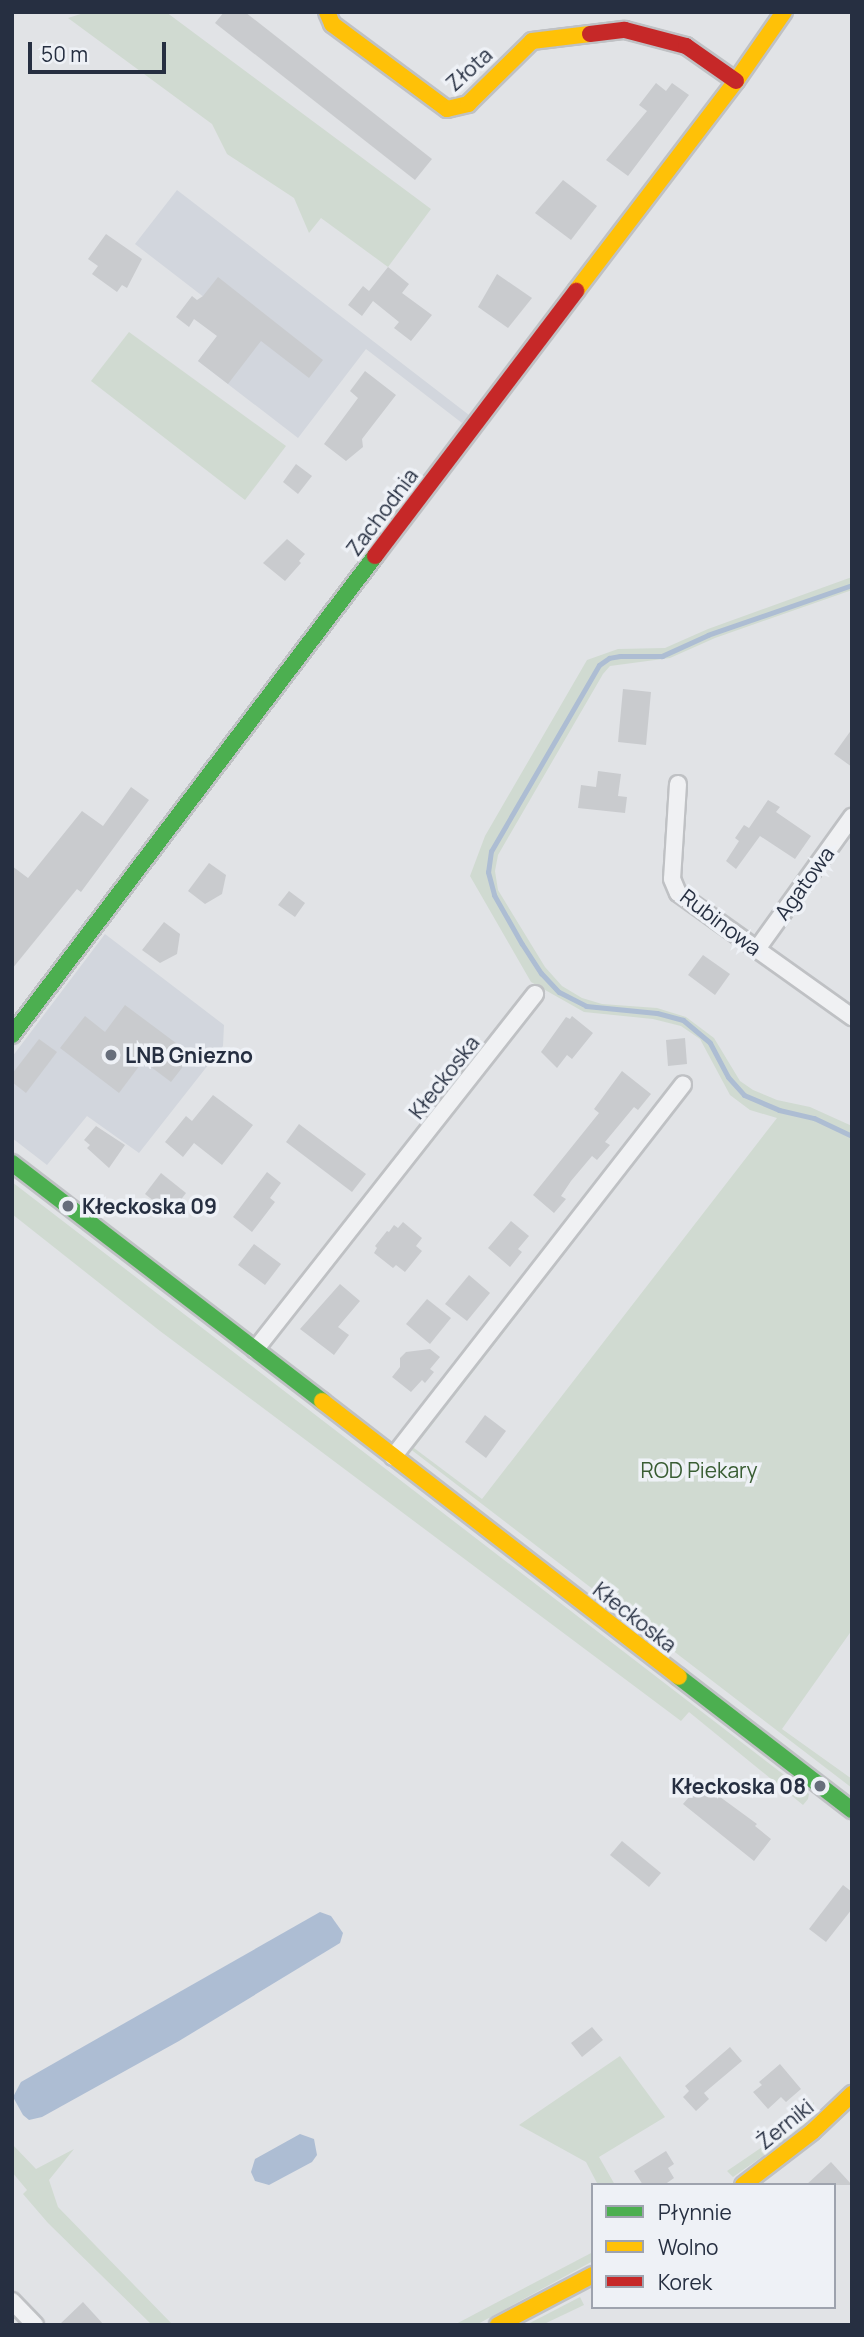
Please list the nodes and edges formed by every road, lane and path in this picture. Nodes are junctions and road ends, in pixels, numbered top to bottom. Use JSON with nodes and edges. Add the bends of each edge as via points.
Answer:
{"nodes":[{"id":1,"x":327,"y":12,"type":"edge"},
{"id":2,"x":624,"y":12,"type":"edge"},
{"id":3,"x":784,"y":12,"type":"edge"},
{"id":4,"x":625,"y":30,"type":"junction"},
{"id":5,"x":736,"y":82,"type":"junction"},
{"id":6,"x":678,"y":783,"type":"dead end"},
{"id":7,"x":852,"y":817,"type":"edge"},
{"id":8,"x":757,"y":950,"type":"junction"},
{"id":9,"x":536,"y":994,"type":"dead end"},
{"id":10,"x":852,"y":1017,"type":"edge"},
{"id":11,"x":12,"y":1035,"type":"edge"},
{"id":12,"x":683,"y":1084,"type":"dead end"},
{"id":13,"x":12,"y":1163,"type":"edge"},
{"id":14,"x":254,"y":1350,"type":"junction"},
{"id":15,"x":393,"y":1457,"type":"junction"},
{"id":16,"x":852,"y":1810,"type":"edge"},
{"id":17,"x":852,"y":2094,"type":"edge"},
{"id":18,"x":746,"y":2183,"type":"edge"},
{"id":19,"x":591,"y":2276,"type":"edge"},
{"id":20,"x":12,"y":2301,"type":"edge"},
{"id":21,"x":35,"y":2325,"type":"edge"},
{"id":22,"x":498,"y":2325,"type":"edge"}],
"edges":[{"from":1,"to":4,"type":"street","name":"Złota","via":[[332,24],[447,109],[468,104],[532,41]]},
{"from":2,"to":4,"type":"street"},
{"from":3,"to":5,"type":"street","name":"Zachodnia"},
{"from":4,"to":5,"type":"street","name":"Złota","via":[[686,46]]},
{"from":5,"to":11,"type":"street","name":"Zachodnia"},
{"from":6,"to":8,"type":"street","name":"Rubinowa","via":[[672,879],[678,893]]},
{"from":7,"to":8,"type":"street","name":"Agatowa"},
{"from":8,"to":10,"type":"street","name":"Rubinowa"},
{"from":9,"to":14,"type":"street","name":"Kłeckoska"},
{"from":12,"to":15,"type":"street"},
{"from":13,"to":14,"type":"street","name":"Kłeckoska"},
{"from":14,"to":15,"type":"street","name":"Kłeckoska"},
{"from":15,"to":16,"type":"street","name":"Kłeckoska"},
{"from":17,"to":18,"type":"street","name":"Żerniki"},
{"from":19,"to":22,"type":"street"},
{"from":20,"to":21,"type":"street"}]}
